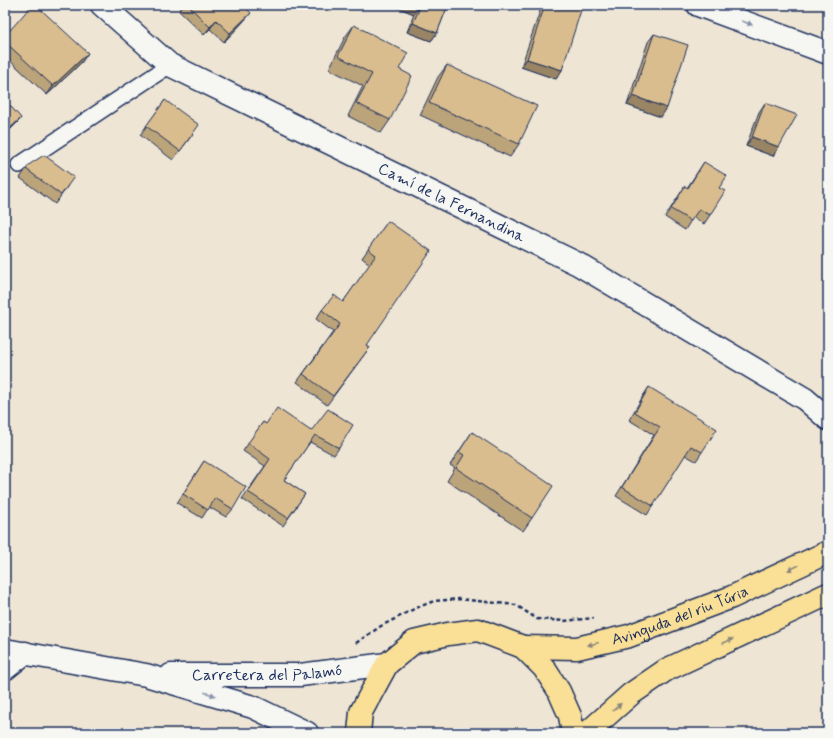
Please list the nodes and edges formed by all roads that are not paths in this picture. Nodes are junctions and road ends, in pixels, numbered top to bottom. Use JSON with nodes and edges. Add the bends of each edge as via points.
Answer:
{"nodes":[{"id":1,"x":102,"y":5,"type":"edge"},
{"id":2,"x":698,"y":5,"type":"edge"},
{"id":3,"x":828,"y":53,"type":"edge"},
{"id":4,"x":170,"y":65,"type":"junction"},
{"id":5,"x":19,"y":165,"type":"dead end"},
{"id":6,"x":805,"y":399,"type":"junction"},
{"id":7,"x":828,"y":419,"type":"edge"},
{"id":8,"x":828,"y":433,"type":"edge"},
{"id":9,"x":828,"y":552,"type":"edge"},
{"id":10,"x":828,"y":594,"type":"edge"},
{"id":11,"x":523,"y":647,"type":"junction"},
{"id":12,"x":15,"y":652,"type":"edge"},
{"id":13,"x":387,"y":664,"type":"junction"},
{"id":14,"x":5,"y":669,"type":"edge"},
{"id":15,"x":146,"y":675,"type":"junction"},
{"id":16,"x":307,"y":733,"type":"edge"},
{"id":17,"x":359,"y":733,"type":"edge"},
{"id":18,"x":573,"y":733,"type":"edge"},
{"id":19,"x":587,"y":733,"type":"edge"}],
"edges":[{"from":1,"to":4,"type":"street","name":"Camí de la Fernandina"},
{"from":2,"to":3,"type":"street","one_way":true},
{"from":4,"to":5,"type":"lane"},
{"from":4,"to":6,"type":"street","name":"Camí de la Fernandina","via":[[578,264]]},
{"from":6,"to":7,"type":"street"},
{"from":6,"to":8,"type":"street"},
{"from":9,"to":11,"type":"main road","name":"Avinguda del riu Túria","one_way":true,"via":[[732,597],[629,636],[577,648]]},
{"from":19,"to":10,"type":"main road","one_way":true,"via":[[631,694],[666,670]]},
{"from":11,"to":13,"type":"main road","via":[[478,630],[414,642]]},
{"from":11,"to":18,"type":"main road","via":[[544,668],[559,691],[570,716]]},
{"from":12,"to":14,"type":"street"},
{"from":12,"to":15,"type":"street","name":"Carretera del Palamó"},
{"from":13,"to":15,"type":"street","name":"Carretera del Palamó","via":[[300,675]]},
{"from":13,"to":17,"type":"main road","via":[[361,712]]},
{"from":15,"to":16,"type":"street","name":"Carretera del Palamó","one_way":true,"via":[[253,707]]}]}
